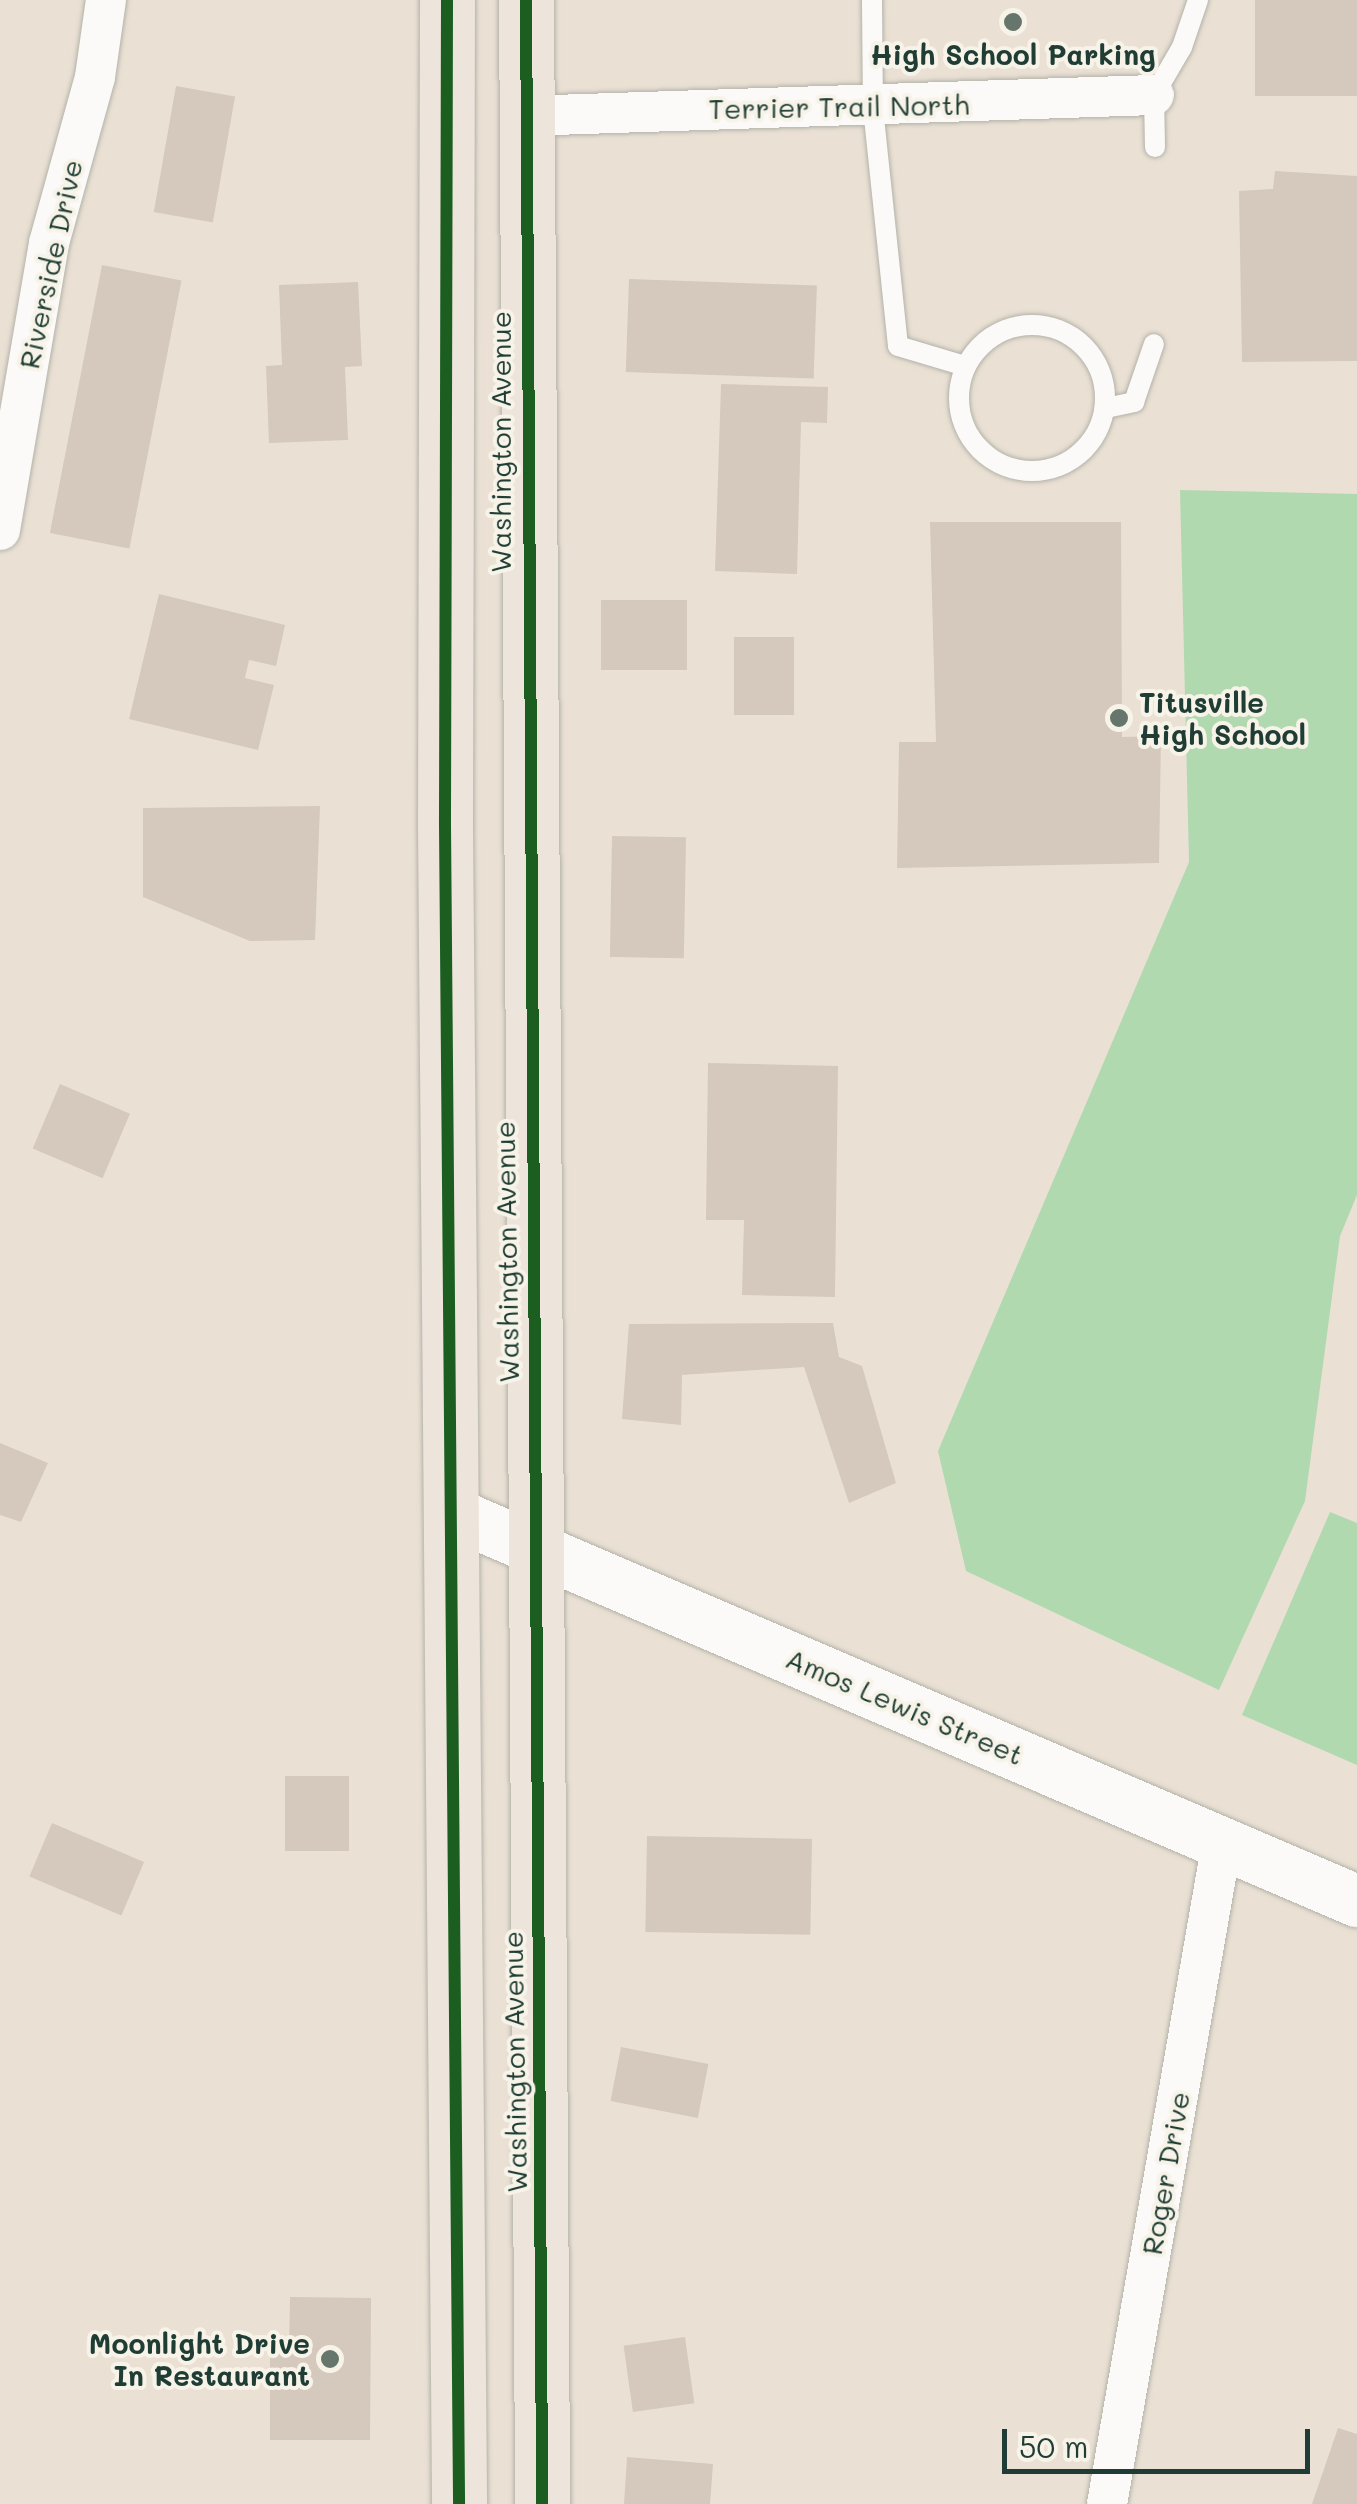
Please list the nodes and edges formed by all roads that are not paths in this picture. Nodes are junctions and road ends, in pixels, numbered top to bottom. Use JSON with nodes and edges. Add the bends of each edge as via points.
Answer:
{"nodes":[{"id":1,"x":106,"y":0,"type":"edge"},
{"id":2,"x":447,"y":0,"type":"edge"},
{"id":3,"x":469,"y":0,"type":"edge"},
{"id":4,"x":526,"y":0,"type":"edge"},
{"id":5,"x":872,"y":0,"type":"edge"},
{"id":6,"x":1198,"y":0,"type":"edge"},
{"id":7,"x":1154,"y":95,"type":"junction"},
{"id":8,"x":872,"y":108,"type":"junction"},
{"id":9,"x":524,"y":116,"type":"junction"},
{"id":10,"x":1155,"y":147,"type":"dead end"},
{"id":11,"x":1154,"y":344,"type":"dead end"},
{"id":12,"x":965,"y":366,"type":"junction"},
{"id":13,"x":1106,"y":408,"type":"junction"},
{"id":14,"x":0,"y":530,"type":"edge"},
{"id":15,"x":527,"y":821,"type":"junction"},
{"id":16,"x":445,"y":826,"type":"junction"},
{"id":17,"x":452,"y":1513,"type":"junction"},
{"id":18,"x":534,"y":1545,"type":"junction"},
{"id":19,"x":1222,"y":1842,"type":"junction"},
{"id":20,"x":1357,"y":1900,"type":"edge"},
{"id":21,"x":456,"y":2212,"type":"junction"},
{"id":22,"x":540,"y":2213,"type":"junction"},
{"id":23,"x":458,"y":2504,"type":"edge"},
{"id":24,"x":542,"y":2504,"type":"edge"},
{"id":25,"x":1107,"y":2504,"type":"edge"}],
"edges":[{"from":1,"to":14,"type":"street","name":"Riverside Drive","via":[[95,77],[49,243]]},
{"from":2,"to":16,"type":"main road","name":"Washington Avenue"},
{"from":3,"to":9,"type":"main road","via":[[491,63]]},
{"from":4,"to":9,"type":"main road","name":"Washington Avenue"},
{"from":5,"to":8,"type":"lane"},
{"from":6,"to":7,"type":"lane","via":[[1182,47]]},
{"from":7,"to":8,"type":"street","name":"Terrier Trail North"},
{"from":7,"to":10,"type":"lane"},
{"from":8,"to":9,"type":"street","name":"Terrier Trail North"},
{"from":8,"to":12,"type":"lane","via":[[898,346]]},
{"from":9,"to":15,"type":"main road","name":"Washington Avenue"},
{"from":11,"to":13,"type":"lane","via":[[1134,402]]},
{"from":12,"to":13,"type":"lane","via":[[1002,330],[1036,324],[1066,333],[1092,355],[1104,380]]},
{"from":12,"to":13,"type":"lane","via":[[958,394],[962,424],[995,463],[1023,472],[1070,463],[1088,448]]},
{"from":15,"to":16,"type":"main road"},
{"from":15,"to":18,"type":"main road","name":"Washington Avenue"},
{"from":16,"to":17,"type":"main road","name":"Washington Avenue"},
{"from":17,"to":18,"type":"street","name":"Amos Lewis Street"},
{"from":17,"to":21,"type":"main road","name":"Washington Avenue"},
{"from":18,"to":19,"type":"street","name":"Amos Lewis Street"},
{"from":18,"to":22,"type":"main road","name":"Washington Avenue"},
{"from":19,"to":20,"type":"street","name":"Amos Lewis Street"},
{"from":19,"to":25,"type":"street","name":"Roger Drive"},
{"from":21,"to":22,"type":"main road"},
{"from":21,"to":23,"type":"main road","name":"Washington Avenue"},
{"from":22,"to":24,"type":"main road","name":"Washington Avenue"}]}
